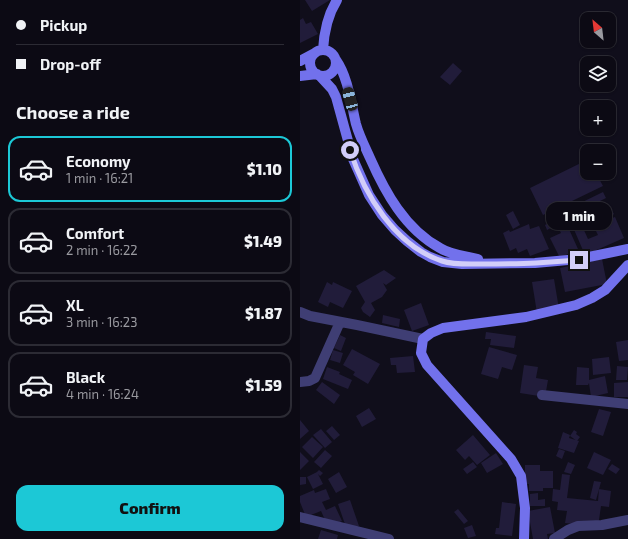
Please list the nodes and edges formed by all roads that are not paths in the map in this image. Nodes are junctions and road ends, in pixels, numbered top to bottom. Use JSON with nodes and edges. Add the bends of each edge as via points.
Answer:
{"nodes":[{"id":1,"x":337,"y":0,"type":"edge"},
{"id":2,"x":319,"y":52,"type":"junction"},
{"id":3,"x":336,"y":60,"type":"junction"},
{"id":4,"x":300,"y":61,"type":"edge"},
{"id":5,"x":318,"y":75,"type":"junction"},
{"id":6,"x":300,"y":76,"type":"edge"},
{"id":7,"x":627,"y":248,"type":"edge"},
{"id":8,"x":501,"y":264,"type":"junction"},
{"id":9,"x":628,"y":265,"type":"edge"},
{"id":10,"x":300,"y":312,"type":"edge"},
{"id":11,"x":340,"y":322,"type":"junction"},
{"id":12,"x":423,"y":339,"type":"junction"},
{"id":13,"x":300,"y":382,"type":"edge"},
{"id":14,"x":542,"y":395,"type":"dead end"},
{"id":15,"x":628,"y":404,"type":"edge"},
{"id":16,"x":300,"y":517,"type":"edge"},
{"id":17,"x":628,"y":520,"type":"edge"},
{"id":18,"x":390,"y":539,"type":"edge"},
{"id":19,"x":524,"y":539,"type":"edge"},
{"id":20,"x":554,"y":539,"type":"edge"}],
"edges":[{"from":1,"to":2,"type":"main road","via":[[328,18]]},
{"from":2,"to":3,"type":"main road","via":[[331,53]]},
{"from":2,"to":4,"type":"main road"},
{"from":2,"to":5,"type":"main road","via":[[310,60],[311,68]]},
{"from":3,"to":5,"type":"main road","via":[[332,72],[324,76]]},
{"from":3,"to":8,"type":"main road","via":[[345,76],[357,126],[367,152],[387,193],[405,218],[428,241],[441,249],[452,254]]},
{"from":5,"to":6,"type":"main road"},
{"from":5,"to":8,"type":"main road","via":[[336,97],[348,147],[364,184],[382,215],[395,230],[421,252],[443,262]]},
{"from":7,"to":8,"type":"main road","via":[[579,260]]},
{"from":9,"to":12,"type":"main road","via":[[605,290],[576,305],[526,317],[443,328]]},
{"from":10,"to":11,"type":"street"},
{"from":11,"to":12,"type":"street"},
{"from":11,"to":13,"type":"street","via":[[315,378]]},
{"from":12,"to":19,"type":"main road","via":[[421,353],[427,365],[512,459],[521,476],[525,508]]},
{"from":14,"to":15,"type":"street"},
{"from":16,"to":18,"type":"street"},
{"from":17,"to":20,"type":"street","via":[[578,526]]}]}
